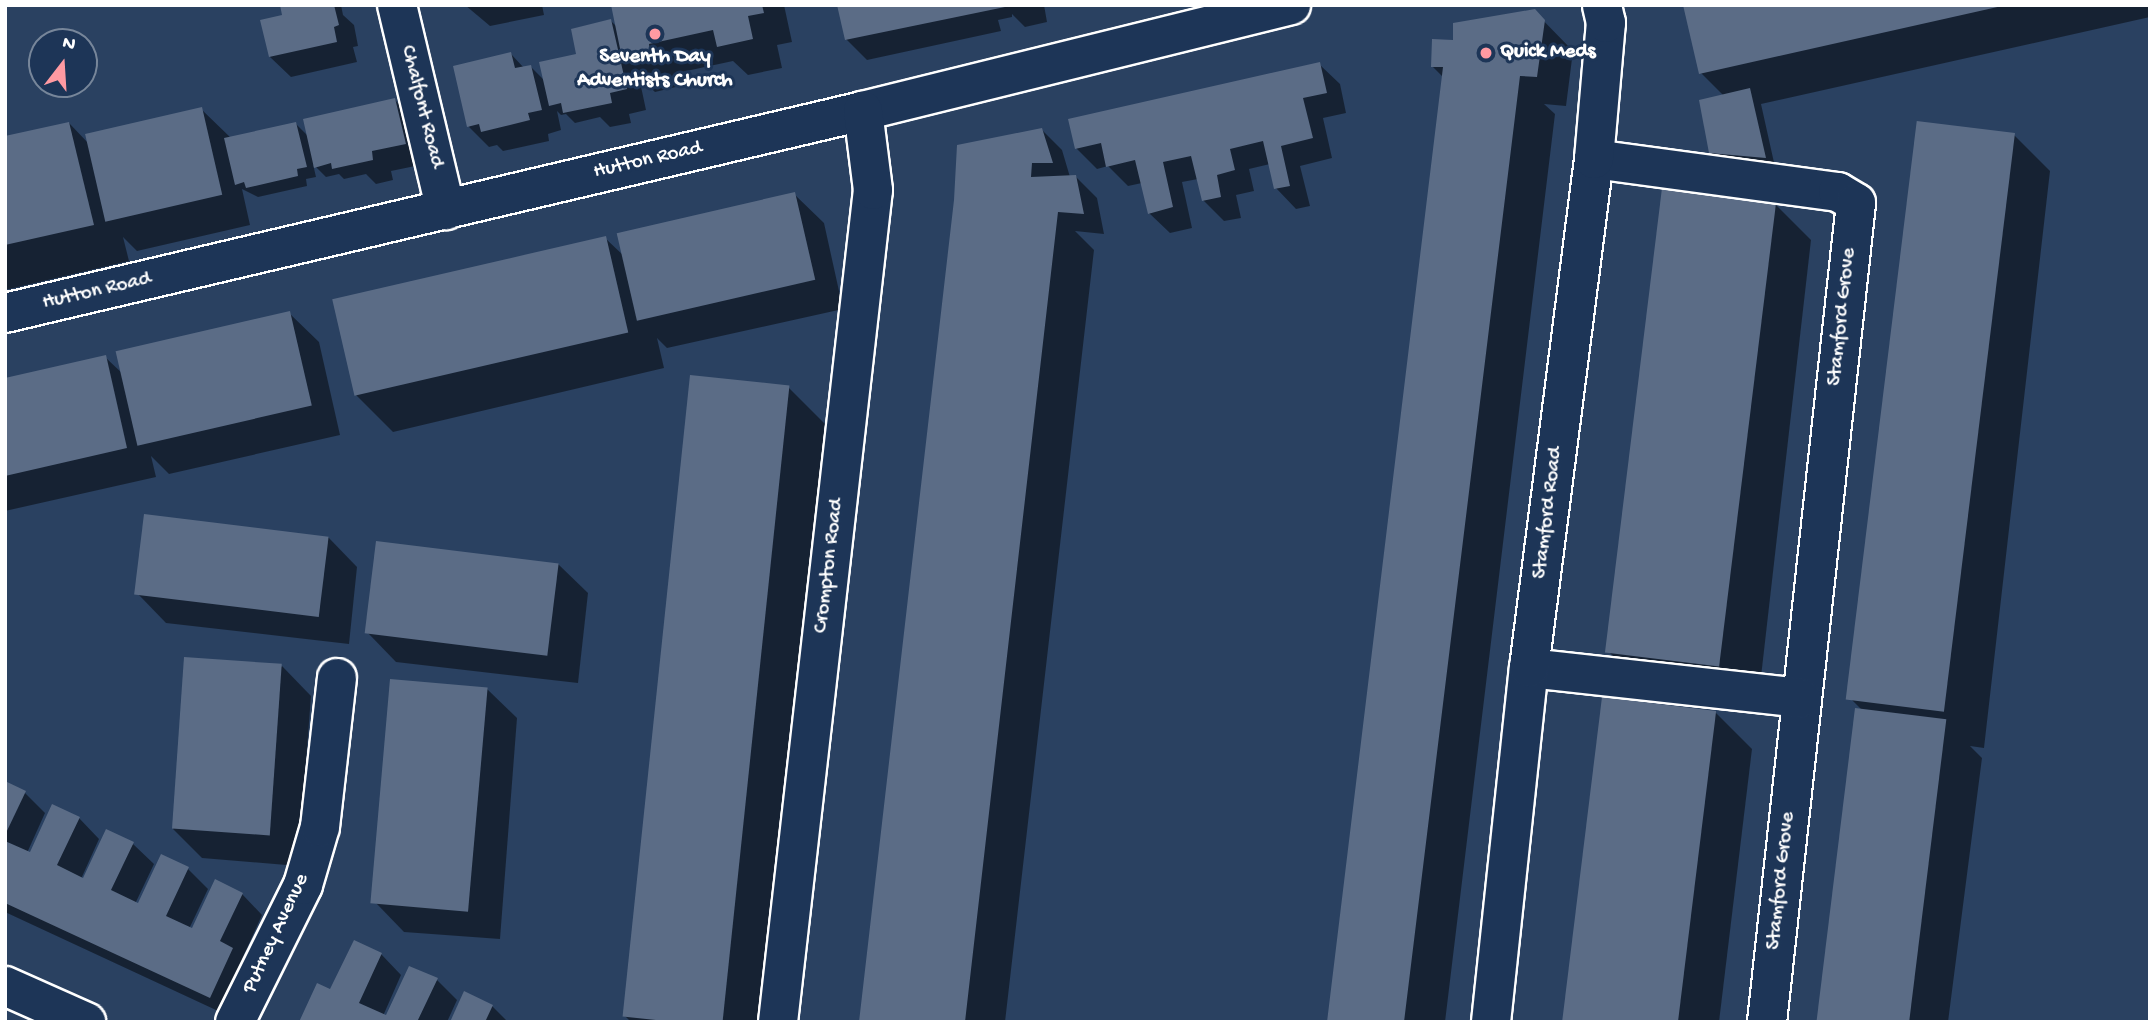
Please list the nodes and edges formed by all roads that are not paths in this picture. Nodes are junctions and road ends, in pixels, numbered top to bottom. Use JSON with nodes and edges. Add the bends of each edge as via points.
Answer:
{"nodes":[{"id":1,"x":397,"y":5,"type":"edge"},
{"id":2,"x":1291,"y":5,"type":"edge"},
{"id":3,"x":1602,"y":5,"type":"edge"},
{"id":4,"x":863,"y":111,"type":"junction"},
{"id":5,"x":1594,"y":159,"type":"junction"},
{"id":6,"x":446,"y":210,"type":"junction"},
{"id":7,"x":5,"y":313,"type":"edge"},
{"id":8,"x":1529,"y":668,"type":"junction"},
{"id":9,"x":337,"y":678,"type":"dead end"},
{"id":10,"x":1801,"y":698,"type":"junction"},
{"id":11,"x":5,"y":986,"type":"edge"},
{"id":12,"x":86,"y":1022,"type":"edge"},
{"id":13,"x":235,"y":1022,"type":"edge"},
{"id":14,"x":778,"y":1022,"type":"edge"},
{"id":15,"x":1491,"y":1022,"type":"edge"},
{"id":16,"x":1767,"y":1022,"type":"edge"}],
"edges":[{"from":1,"to":6,"type":"street","name":"Chalfont Road"},
{"from":2,"to":4,"type":"street","name":"Hutton Road"},
{"from":3,"to":5,"type":"street","name":"Stamford Road","via":[[1606,23]]},
{"from":4,"to":6,"type":"street","name":"Hutton Road"},
{"from":4,"to":14,"type":"street","name":"Crompton Road","via":[[873,190]]},
{"from":5,"to":8,"type":"street","name":"Stamford Road"},
{"from":5,"to":10,"type":"street","name":"Stamford Grove","via":[[1838,192],[1856,203]]},
{"from":6,"to":7,"type":"street","name":"Hutton Road"},
{"from":8,"to":10,"type":"street"},
{"from":8,"to":15,"type":"street","name":"Stamford Road"},
{"from":9,"to":13,"type":"street","name":"Putney Avenue","via":[[320,827],[303,885]]},
{"from":10,"to":16,"type":"street","name":"Stamford Grove"},
{"from":11,"to":12,"type":"street"}]}
